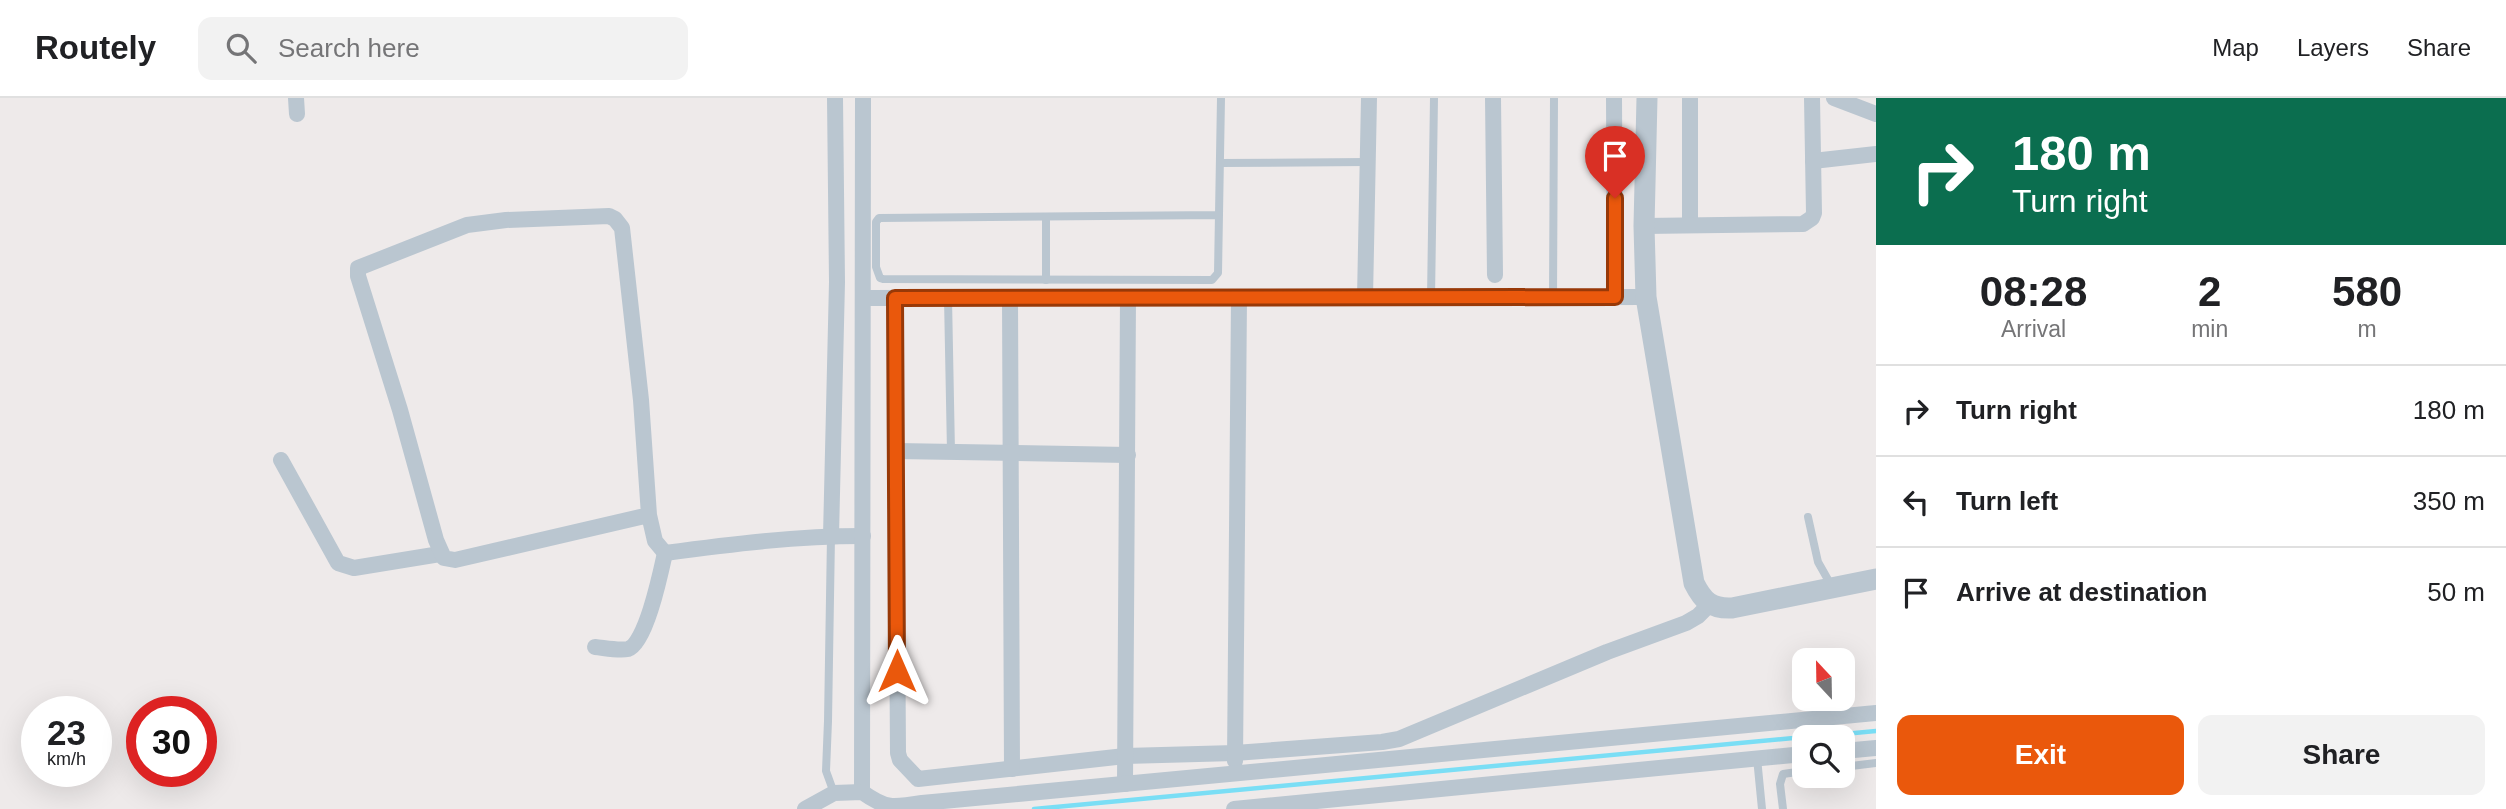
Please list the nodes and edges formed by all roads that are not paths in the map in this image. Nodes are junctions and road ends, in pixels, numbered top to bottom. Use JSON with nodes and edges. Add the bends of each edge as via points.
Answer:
{"nodes":[{"id":1,"x":835,"y":98,"type":"edge"},
{"id":2,"x":863,"y":98,"type":"edge"},
{"id":3,"x":1221,"y":98,"type":"edge"},
{"id":4,"x":1369,"y":98,"type":"edge"},
{"id":5,"x":1434,"y":98,"type":"edge"},
{"id":6,"x":1493,"y":98,"type":"edge"},
{"id":7,"x":1554,"y":98,"type":"edge"},
{"id":8,"x":1614,"y":98,"type":"edge"},
{"id":9,"x":1647,"y":98,"type":"edge"},
{"id":10,"x":1690,"y":98,"type":"edge"},
{"id":11,"x":1812,"y":98,"type":"edge"},
{"id":12,"x":1834,"y":98,"type":"edge"},
{"id":13,"x":1876,"y":114,"type":"edge"},
{"id":14,"x":1876,"y":154,"type":"edge"},
{"id":15,"x":1813,"y":161,"type":"junction"},
{"id":16,"x":1367,"y":162,"type":"junction"},
{"id":17,"x":1220,"y":163,"type":"junction"},
{"id":18,"x":1219,"y":215,"type":"junction"},
{"id":19,"x":1046,"y":217,"type":"junction"},
{"id":20,"x":1690,"y":225,"type":"junction"},
{"id":21,"x":1644,"y":226,"type":"junction"},
{"id":22,"x":1495,"y":275,"type":"dead end"},
{"id":23,"x":1045,"y":280,"type":"junction"},
{"id":24,"x":1615,"y":297,"type":"junction"},
{"id":25,"x":1646,"y":297,"type":"junction"},
{"id":26,"x":864,"y":298,"type":"junction"},
{"id":27,"x":895,"y":298,"type":"junction"},
{"id":28,"x":948,"y":298,"type":"junction"},
{"id":29,"x":1010,"y":298,"type":"junction"},
{"id":30,"x":1128,"y":298,"type":"junction"},
{"id":31,"x":1239,"y":298,"type":"junction"},
{"id":32,"x":1364,"y":298,"type":"junction"},
{"id":33,"x":1431,"y":298,"type":"junction"},
{"id":34,"x":1553,"y":298,"type":"junction"},
{"id":35,"x":897,"y":451,"type":"junction"},
{"id":36,"x":951,"y":452,"type":"junction"},
{"id":37,"x":1011,"y":453,"type":"junction"},
{"id":38,"x":1129,"y":456,"type":"junction"},
{"id":39,"x":281,"y":460,"type":"dead end"},
{"id":40,"x":649,"y":515,"type":"junction"},
{"id":41,"x":1808,"y":517,"type":"dead end"},
{"id":42,"x":831,"y":536,"type":"junction"},
{"id":43,"x":863,"y":536,"type":"junction"},
{"id":44,"x":665,"y":553,"type":"junction"},
{"id":45,"x":440,"y":554,"type":"junction"},
{"id":46,"x":1876,"y":579,"type":"edge"},
{"id":47,"x":1833,"y":587,"type":"junction"},
{"id":48,"x":1709,"y":605,"type":"junction"},
{"id":49,"x":595,"y":647,"type":"dead end"},
{"id":50,"x":1876,"y":713,"type":"edge"},
{"id":51,"x":1876,"y":748,"type":"edge"},
{"id":52,"x":1855,"y":750,"type":"edge"},
{"id":53,"x":1235,"y":753,"type":"junction"},
{"id":54,"x":1792,"y":755,"type":"edge"},
{"id":55,"x":1125,"y":756,"type":"junction"},
{"id":56,"x":1782,"y":756,"type":"junction"},
{"id":57,"x":1757,"y":758,"type":"junction"},
{"id":58,"x":1876,"y":763,"type":"edge"},
{"id":59,"x":1855,"y":766,"type":"edge"},
{"id":60,"x":1012,"y":769,"type":"junction"},
{"id":61,"x":1792,"y":773,"type":"edge"},
{"id":62,"x":1234,"y":774,"type":"junction"},
{"id":63,"x":1783,"y":774,"type":"junction"},
{"id":64,"x":1125,"y":784,"type":"junction"},
{"id":65,"x":862,"y":792,"type":"junction"},
{"id":66,"x":834,"y":793,"type":"junction"},
{"id":67,"x":1320,"y":804,"type":"edge"},
{"id":68,"x":894,"y":808,"type":"edge"},
{"id":69,"x":805,"y":809,"type":"edge"},
{"id":70,"x":1234,"y":809,"type":"edge"},
{"id":71,"x":1762,"y":809,"type":"edge"},
{"id":72,"x":1783,"y":809,"type":"edge"}],
"edges":[{"from":1,"to":42,"type":"street","via":[[837,282]]},
{"from":2,"to":26,"type":"street"},
{"from":3,"to":17,"type":"lane"},
{"from":4,"to":16,"type":"street"},
{"from":5,"to":33,"type":"lane"},
{"from":6,"to":22,"type":"street"},
{"from":7,"to":34,"type":"lane"},
{"from":8,"to":24,"type":"street"},
{"from":9,"to":21,"type":"street"},
{"from":10,"to":20,"type":"street"},
{"from":11,"to":15,"type":"street"},
{"from":12,"to":13,"type":"street"},
{"from":14,"to":15,"type":"street"},
{"from":15,"to":20,"type":"street","via":[[1814,213],[1809,221]]},
{"from":16,"to":17,"type":"lane"},
{"from":16,"to":32,"type":"street"},
{"from":17,"to":18,"type":"lane"},
{"from":18,"to":19,"type":"lane"},
{"from":18,"to":23,"type":"lane","via":[[1218,272],[1212,280]]},
{"from":19,"to":23,"type":"lane"},
{"from":19,"to":23,"type":"lane","via":[[878,218],[876,222],[880,278]]},
{"from":20,"to":21,"type":"street"},
{"from":21,"to":25,"type":"street"},
{"from":24,"to":25,"type":"street"},
{"from":24,"to":34,"type":"street"},
{"from":25,"to":48,"type":"street","via":[[1691,570]]},
{"from":26,"to":27,"type":"street"},
{"from":26,"to":43,"type":"street"},
{"from":27,"to":28,"type":"street"},
{"from":27,"to":35,"type":"street"},
{"from":28,"to":29,"type":"street"},
{"from":28,"to":36,"type":"lane"},
{"from":29,"to":30,"type":"street"},
{"from":29,"to":37,"type":"street"},
{"from":30,"to":31,"type":"street"},
{"from":30,"to":38,"type":"street"},
{"from":31,"to":32,"type":"street"},
{"from":31,"to":53,"type":"street"},
{"from":32,"to":33,"type":"street"},
{"from":33,"to":34,"type":"street"},
{"from":35,"to":36,"type":"street"},
{"from":35,"to":60,"type":"street","via":[[900,760],[918,779]]},
{"from":36,"to":37,"type":"street"},
{"from":37,"to":38,"type":"street"},
{"from":37,"to":60,"type":"street"},
{"from":38,"to":55,"type":"street"},
{"from":39,"to":45,"type":"street","via":[[338,563],[354,568]]},
{"from":40,"to":44,"type":"street","via":[[655,541]]},
{"from":40,"to":45,"type":"street","via":[[455,559]]},
{"from":40,"to":45,"type":"street","via":[[641,400],[619,223],[609,216],[467,225],[358,268]]},
{"from":41,"to":47,"type":"lane","via":[[1818,562]]},
{"from":42,"to":43,"type":"street"},
{"from":42,"to":44,"type":"street"},
{"from":42,"to":66,"type":"lane","via":[[825,771]]},
{"from":43,"to":65,"type":"street"},
{"from":44,"to":49,"type":"street","via":[[635,645],[626,649]]},
{"from":46,"to":47,"type":"street"},
{"from":47,"to":48,"type":"street","via":[[1732,608]]},
{"from":48,"to":53,"type":"street","via":[[1686,623],[1399,738]]},
{"from":50,"to":62,"type":"street"},
{"from":51,"to":52,"type":"street"},
{"from":53,"to":55,"type":"street"},
{"from":53,"to":62,"type":"street"},
{"from":54,"to":56,"type":"street"},
{"from":55,"to":60,"type":"street"},
{"from":55,"to":64,"type":"street"},
{"from":56,"to":57,"type":"street"},
{"from":56,"to":63,"type":"lane"},
{"from":57,"to":67,"type":"street"},
{"from":57,"to":71,"type":"lane"},
{"from":58,"to":59,"type":"lane"},
{"from":61,"to":63,"type":"lane"},
{"from":62,"to":64,"type":"street"},
{"from":63,"to":72,"type":"lane"},
{"from":64,"to":68,"type":"street"},
{"from":65,"to":66,"type":"street"},
{"from":65,"to":68,"type":"street","via":[[878,807]]},
{"from":66,"to":69,"type":"street"},
{"from":67,"to":70,"type":"street"}]}
